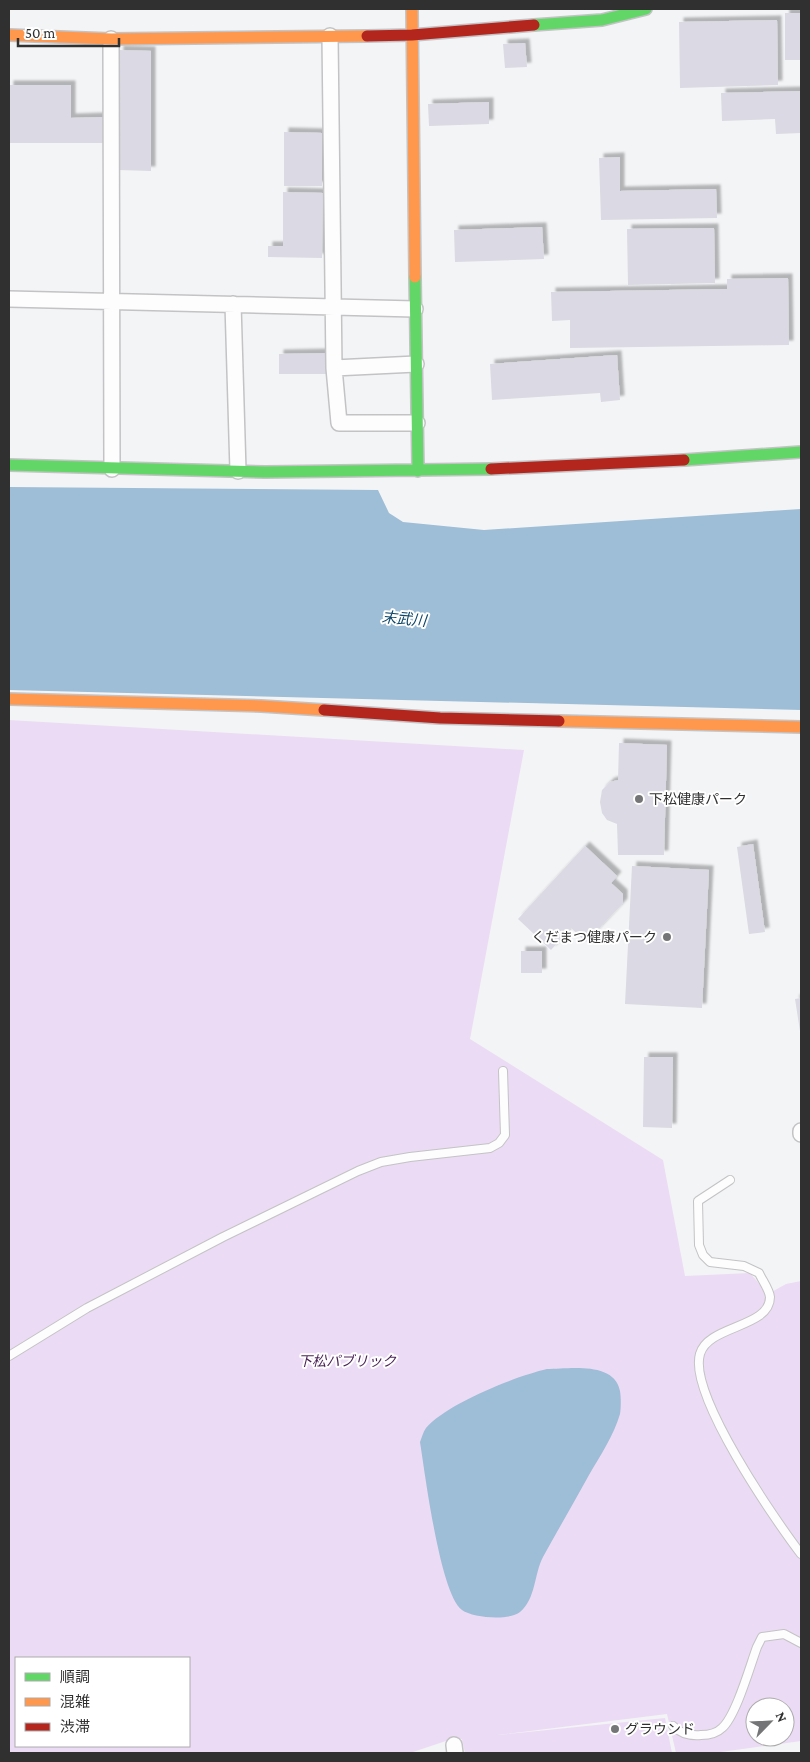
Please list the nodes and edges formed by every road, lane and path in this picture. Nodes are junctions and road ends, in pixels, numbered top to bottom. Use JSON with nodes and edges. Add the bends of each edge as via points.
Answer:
{"nodes":[{"id":1,"x":412,"y":9,"type":"edge"},
{"id":2,"x":646,"y":9,"type":"edge"},
{"id":3,"x":412,"y":34,"type":"junction"},
{"id":4,"x":9,"y":35,"type":"edge"},
{"id":5,"x":330,"y":36,"type":"junction"},
{"id":6,"x":111,"y":39,"type":"junction"},
{"id":7,"x":9,"y":299,"type":"edge"},
{"id":8,"x":112,"y":301,"type":"junction"},
{"id":9,"x":233,"y":304,"type":"junction"},
{"id":10,"x":334,"y":307,"type":"junction"},
{"id":11,"x":416,"y":308,"type":"junction"},
{"id":12,"x":416,"y":364,"type":"junction"},
{"id":13,"x":334,"y":368,"type":"junction"},
{"id":14,"x":418,"y":423,"type":"junction"},
{"id":15,"x":801,"y":452,"type":"edge"},
{"id":16,"x":9,"y":465,"type":"edge"},
{"id":17,"x":112,"y":468,"type":"junction"},
{"id":18,"x":238,"y":471,"type":"junction"},
{"id":19,"x":418,"y":472,"type":"junction"},
{"id":20,"x":9,"y":699,"type":"edge"},
{"id":21,"x":801,"y":727,"type":"edge"},
{"id":22,"x":503,"y":1072,"type":"dead end"},
{"id":23,"x":730,"y":1180,"type":"dead end"},
{"id":24,"x":9,"y":1356,"type":"edge"},
{"id":25,"x":801,"y":1554,"type":"edge"},
{"id":26,"x":801,"y":1643,"type":"edge"},
{"id":27,"x":673,"y":1726,"type":"dead end"}],
"edges":[{"from":1,"to":3,"type":"street"},
{"from":2,"to":3,"type":"street","via":[[602,20]]},
{"from":3,"to":5,"type":"street"},
{"from":3,"to":11,"type":"street"},
{"from":4,"to":6,"type":"street"},
{"from":5,"to":6,"type":"street"},
{"from":5,"to":10,"type":"street"},
{"from":6,"to":8,"type":"street"},
{"from":7,"to":8,"type":"street"},
{"from":8,"to":9,"type":"street"},
{"from":8,"to":17,"type":"street"},
{"from":9,"to":10,"type":"street"},
{"from":9,"to":18,"type":"street"},
{"from":10,"to":11,"type":"street"},
{"from":10,"to":13,"type":"street"},
{"from":11,"to":12,"type":"street"},
{"from":12,"to":13,"type":"street"},
{"from":12,"to":14,"type":"street"},
{"from":13,"to":14,"type":"street","via":[[338,423]]},
{"from":14,"to":19,"type":"street"},
{"from":15,"to":19,"type":"street"},
{"from":16,"to":17,"type":"street"},
{"from":17,"to":18,"type":"street"},
{"from":18,"to":19,"type":"street"},
{"from":20,"to":21,"type":"street","via":[[261,706],[440,718]]},
{"from":22,"to":24,"type":"lane","via":[[505,1135],[499,1143],[490,1148],[382,1162],[358,1170],[87,1308]]},
{"from":23,"to":25,"type":"lane","via":[[698,1201],[699,1245],[710,1262],[744,1266],[759,1273],[770,1296],[761,1314],[704,1343],[699,1364],[703,1385],[741,1465],[772,1516]]},
{"from":26,"to":27,"type":"lane","via":[[784,1634],[762,1637],[732,1715],[722,1729],[708,1735],[692,1736]]}]}
